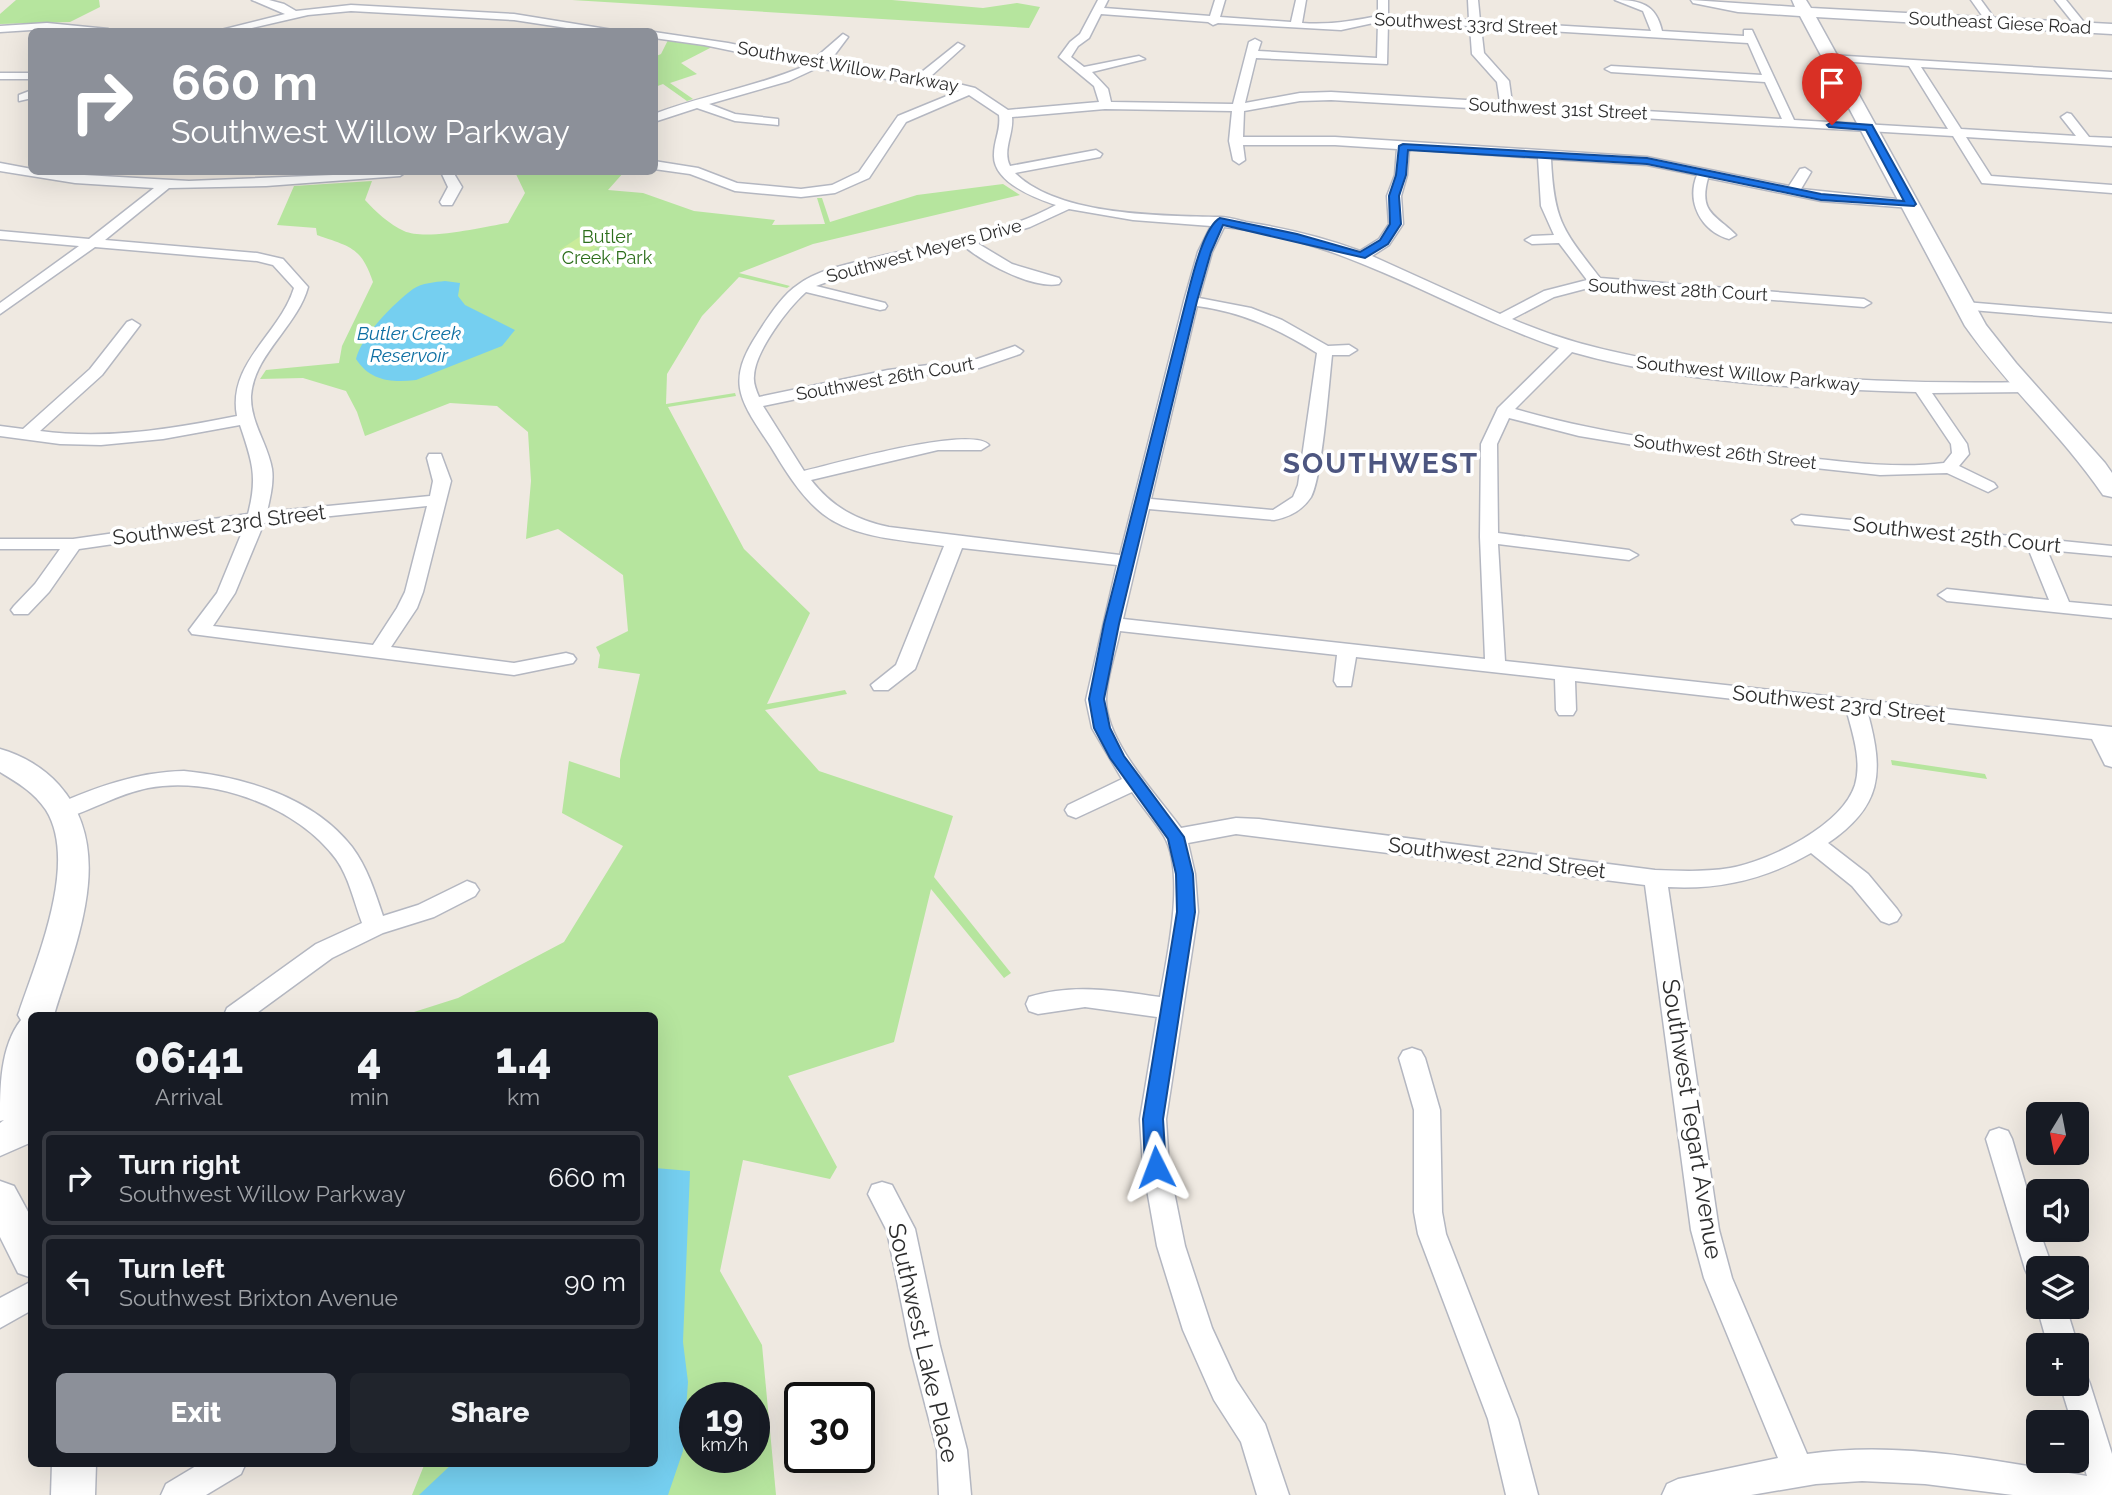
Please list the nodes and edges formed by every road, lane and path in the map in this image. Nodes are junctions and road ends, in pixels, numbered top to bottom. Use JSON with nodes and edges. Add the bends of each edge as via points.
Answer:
{"nodes":[{"id":1,"x":257,"y":0,"type":"edge"},
{"id":2,"x":488,"y":0,"type":"edge"},
{"id":3,"x":1102,"y":0,"type":"edge"},
{"id":4,"x":1220,"y":0,"type":"edge"},
{"id":5,"x":1301,"y":0,"type":"edge"},
{"id":6,"x":1383,"y":0,"type":"edge"},
{"id":7,"x":1473,"y":0,"type":"edge"},
{"id":8,"x":1620,"y":0,"type":"edge"},
{"id":9,"x":1698,"y":0,"type":"edge"},
{"id":10,"x":1976,"y":0,"type":"edge"},
{"id":11,"x":2060,"y":0,"type":"edge"},
{"id":12,"x":1802,"y":6,"type":"edge"},
{"id":13,"x":1097,"y":11,"type":"junction"},
{"id":14,"x":470,"y":14,"type":"junction"},
{"id":15,"x":293,"y":15,"type":"junction"},
{"id":16,"x":1382,"y":18,"type":"junction"},
{"id":17,"x":1213,"y":22,"type":"junction"},
{"id":18,"x":1992,"y":22,"type":"junction"},
{"id":19,"x":1474,"y":23,"type":"junction"},
{"id":20,"x":1260,"y":25,"type":"junction"},
{"id":21,"x":1296,"y":26,"type":"junction"},
{"id":22,"x":2084,"y":27,"type":"junction"},
{"id":23,"x":67,"y":28,"type":"edge"},
{"id":24,"x":247,"y":28,"type":"edge"},
{"id":25,"x":594,"y":28,"type":"edge"},
{"id":26,"x":2112,"y":29,"type":"edge"},
{"id":27,"x":0,"y":30,"type":"edge"},
{"id":28,"x":1657,"y":34,"type":"junction"},
{"id":29,"x":658,"y":35,"type":"edge"},
{"id":30,"x":844,"y":37,"type":"dead end"},
{"id":31,"x":958,"y":46,"type":"dead end"},
{"id":32,"x":1252,"y":54,"type":"junction"},
{"id":33,"x":1830,"y":58,"type":"junction"},
{"id":34,"x":1139,"y":59,"type":"dead end"},
{"id":35,"x":1913,"y":63,"type":"junction"},
{"id":36,"x":813,"y":64,"type":"junction"},
{"id":37,"x":1611,"y":69,"type":"dead end"},
{"id":38,"x":1082,"y":71,"type":"junction"},
{"id":39,"x":2112,"y":75,"type":"edge"},
{"id":40,"x":0,"y":76,"type":"edge"},
{"id":41,"x":28,"y":76,"type":"edge"},
{"id":42,"x":922,"y":78,"type":"junction"},
{"id":43,"x":1769,"y":79,"type":"junction"},
{"id":44,"x":971,"y":90,"type":"junction"},
{"id":45,"x":699,"y":104,"type":"junction"},
{"id":46,"x":1105,"y":105,"type":"junction"},
{"id":47,"x":1506,"y":106,"type":"junction"},
{"id":48,"x":1239,"y":108,"type":"junction"},
{"id":49,"x":1005,"y":114,"type":"junction"},
{"id":50,"x":658,"y":117,"type":"edge"},
{"id":51,"x":2067,"y":117,"type":"dead end"},
{"id":52,"x":774,"y":122,"type":"dead end"},
{"id":53,"x":1789,"y":122,"type":"junction"},
{"id":54,"x":1869,"y":127,"type":"junction"},
{"id":55,"x":1957,"y":132,"type":"junction"},
{"id":56,"x":1235,"y":141,"type":"junction"},
{"id":57,"x":2086,"y":141,"type":"junction"},
{"id":58,"x":2112,"y":142,"type":"edge"},
{"id":59,"x":1403,"y":146,"type":"junction"},
{"id":60,"x":1096,"y":155,"type":"dead end"},
{"id":61,"x":1544,"y":155,"type":"junction"},
{"id":62,"x":1240,"y":160,"type":"dead end"},
{"id":63,"x":658,"y":166,"type":"edge"},
{"id":64,"x":0,"y":167,"type":"edge"},
{"id":65,"x":1007,"y":170,"type":"junction"},
{"id":66,"x":28,"y":171,"type":"edge"},
{"id":67,"x":1805,"y":172,"type":"dead end"},
{"id":68,"x":1704,"y":173,"type":"junction"},
{"id":69,"x":56,"y":175,"type":"edge"},
{"id":70,"x":177,"y":175,"type":"edge"},
{"id":71,"x":361,"y":175,"type":"edge"},
{"id":72,"x":449,"y":175,"type":"edge"},
{"id":73,"x":166,"y":184,"type":"junction"},
{"id":74,"x":1792,"y":192,"type":"junction"},
{"id":75,"x":2110,"y":192,"type":"edge"},
{"id":76,"x":447,"y":202,"type":"dead end"},
{"id":77,"x":1068,"y":204,"type":"junction"},
{"id":78,"x":1911,"y":204,"type":"junction"},
{"id":79,"x":1220,"y":221,"type":"junction"},
{"id":80,"x":0,"y":235,"type":"edge"},
{"id":81,"x":1729,"y":235,"type":"dead end"},
{"id":82,"x":1564,"y":239,"type":"junction"},
{"id":83,"x":966,"y":240,"type":"junction"},
{"id":84,"x":1532,"y":240,"type":"dead end"},
{"id":85,"x":91,"y":244,"type":"junction"},
{"id":86,"x":1361,"y":256,"type":"junction"},
{"id":87,"x":1054,"y":281,"type":"dead end"},
{"id":88,"x":1596,"y":282,"type":"junction"},
{"id":89,"x":803,"y":287,"type":"junction"},
{"id":90,"x":1191,"y":301,"type":"junction"},
{"id":91,"x":1864,"y":303,"type":"dead end"},
{"id":92,"x":880,"y":306,"type":"dead end"},
{"id":93,"x":1965,"y":306,"type":"junction"},
{"id":94,"x":0,"y":310,"type":"edge"},
{"id":95,"x":2112,"y":318,"type":"edge"},
{"id":96,"x":1500,"y":320,"type":"junction"},
{"id":97,"x":132,"y":325,"type":"dead end"},
{"id":98,"x":1569,"y":346,"type":"junction"},
{"id":99,"x":1349,"y":350,"type":"dead end"},
{"id":100,"x":1016,"y":351,"type":"dead end"},
{"id":101,"x":1325,"y":351,"type":"junction"},
{"id":102,"x":2028,"y":387,"type":"junction"},
{"id":103,"x":1922,"y":389,"type":"junction"},
{"id":104,"x":754,"y":404,"type":"junction"},
{"id":105,"x":1504,"y":411,"type":"junction"},
{"id":106,"x":245,"y":419,"type":"junction"},
{"id":107,"x":0,"y":431,"type":"edge"},
{"id":108,"x":27,"y":434,"type":"junction"},
{"id":109,"x":981,"y":445,"type":"dead end"},
{"id":110,"x":435,"y":458,"type":"dead end"},
{"id":111,"x":1949,"y":468,"type":"junction"},
{"id":112,"x":801,"y":477,"type":"junction"},
{"id":113,"x":1988,"y":486,"type":"dead end"},
{"id":114,"x":2112,"y":490,"type":"edge"},
{"id":115,"x":438,"y":500,"type":"junction"},
{"id":116,"x":1142,"y":503,"type":"junction"},
{"id":117,"x":1282,"y":512,"type":"junction"},
{"id":118,"x":256,"y":518,"type":"junction"},
{"id":119,"x":1801,"y":520,"type":"dead end"},
{"id":120,"x":1297,"y":528,"type":"dead end"},
{"id":121,"x":1489,"y":537,"type":"junction"},
{"id":122,"x":955,"y":542,"type":"junction"},
{"id":123,"x":0,"y":544,"type":"edge"},
{"id":124,"x":73,"y":544,"type":"junction"},
{"id":125,"x":2035,"y":544,"type":"junction"},
{"id":126,"x":2112,"y":551,"type":"edge"},
{"id":127,"x":1629,"y":555,"type":"dead end"},
{"id":128,"x":1127,"y":561,"type":"junction"},
{"id":129,"x":1947,"y":595,"type":"dead end"},
{"id":130,"x":2062,"y":607,"type":"junction"},
{"id":131,"x":21,"y":610,"type":"dead end"},
{"id":132,"x":2112,"y":611,"type":"edge"},
{"id":133,"x":1112,"y":624,"type":"junction"},
{"id":134,"x":1348,"y":651,"type":"junction"},
{"id":135,"x":378,"y":652,"type":"junction"},
{"id":136,"x":566,"y":659,"type":"dead end"},
{"id":137,"x":1495,"y":668,"type":"junction"},
{"id":138,"x":1565,"y":676,"type":"junction"},
{"id":139,"x":1345,"y":681,"type":"dead end"},
{"id":140,"x":881,"y":685,"type":"dead end"},
{"id":141,"x":1856,"y":706,"type":"junction"},
{"id":142,"x":1566,"y":710,"type":"dead end"},
{"id":143,"x":2106,"y":734,"type":"edge"},
{"id":144,"x":0,"y":759,"type":"edge"},
{"id":145,"x":2112,"y":760,"type":"edge"},
{"id":146,"x":1134,"y":782,"type":"junction"},
{"id":147,"x":1076,"y":810,"type":"dead end"},
{"id":148,"x":63,"y":811,"type":"junction"},
{"id":149,"x":1176,"y":837,"type":"junction"},
{"id":150,"x":1812,"y":842,"type":"junction"},
{"id":151,"x":1655,"y":878,"type":"junction"},
{"id":152,"x":467,"y":890,"type":"dead end"},
{"id":153,"x":1889,"y":915,"type":"dead end"},
{"id":154,"x":375,"y":927,"type":"junction"},
{"id":155,"x":1038,"y":1004,"type":"dead end"},
{"id":156,"x":1172,"y":1009,"type":"junction"},
{"id":157,"x":37,"y":1012,"type":"edge"},
{"id":158,"x":240,"y":1012,"type":"edge"},
{"id":159,"x":28,"y":1049,"type":"edge"},
{"id":160,"x":1412,"y":1058,"type":"dead end"},
{"id":161,"x":13,"y":1117,"type":"edge"},
{"id":162,"x":1999,"y":1139,"type":"dead end"},
{"id":163,"x":882,"y":1194,"type":"dead end"},
{"id":164,"x":0,"y":1198,"type":"edge"},
{"id":165,"x":28,"y":1252,"type":"edge"},
{"id":166,"x":2035,"y":1256,"type":"edge"},
{"id":167,"x":28,"y":1296,"type":"edge"},
{"id":168,"x":0,"y":1314,"type":"edge"},
{"id":169,"x":2079,"y":1396,"type":"edge"},
{"id":170,"x":75,"y":1467,"type":"edge"},
{"id":171,"x":223,"y":1467,"type":"edge"},
{"id":172,"x":1798,"y":1470,"type":"junction"},
{"id":173,"x":73,"y":1495,"type":"edge"},
{"id":174,"x":177,"y":1495,"type":"edge"},
{"id":175,"x":955,"y":1495,"type":"edge"},
{"id":176,"x":1273,"y":1495,"type":"edge"},
{"id":177,"x":1522,"y":1495,"type":"edge"},
{"id":178,"x":1678,"y":1495,"type":"edge"},
{"id":179,"x":2110,"y":1495,"type":"edge"}],
"edges":[{"from":1,"to":15,"type":"street"},
{"from":2,"to":14,"type":"street"},
{"from":3,"to":13,"type":"street"},
{"from":4,"to":17,"type":"street"},
{"from":5,"to":21,"type":"street"},
{"from":6,"to":16,"type":"street"},
{"from":7,"to":19,"type":"street"},
{"from":8,"to":28,"type":"street","via":[[1650,10]]},
{"from":9,"to":12,"type":"main road","name":"Southeast Giese Road","via":[[1731,7]]},
{"from":10,"to":18,"type":"street"},
{"from":11,"to":22,"type":"street"},
{"from":12,"to":18,"type":"main road","name":"Southeast Giese Road"},
{"from":12,"to":33,"type":"main road"},
{"from":13,"to":17,"type":"street","name":"Southwest 33rd Street"},
{"from":13,"to":38,"type":"street","via":[[1065,57]]},
{"from":14,"to":15,"type":"street","via":[[351,8]]},
{"from":14,"to":25,"type":"street"},
{"from":15,"to":24,"type":"street"},
{"from":16,"to":19,"type":"street","name":"Southwest 33rd Street"},
{"from":16,"to":21,"type":"street","name":"Southwest 33rd Street","via":[[1332,27]]},
{"from":16,"to":32,"type":"street","via":[[1382,62]]},
{"from":17,"to":20,"type":"street","name":"Southwest 33rd Street"},
{"from":18,"to":22,"type":"main road","name":"Southeast Giese Road"},
{"from":19,"to":28,"type":"street","name":"Southwest 33rd Street"},
{"from":19,"to":47,"type":"street","via":[[1478,54],[1503,81]]},
{"from":20,"to":21,"type":"street","name":"Southwest 33rd Street"},
{"from":20,"to":32,"type":"street"},
{"from":22,"to":26,"type":"main road","name":"Southeast Giese Road"},
{"from":23,"to":27,"type":"street"},
{"from":28,"to":43,"type":"street","name":"Southwest 33rd Street","via":[[1750,36]]},
{"from":29,"to":36,"type":"street","name":"Southwest Willow Parkway","via":[[706,40]]},
{"from":30,"to":36,"type":"street","via":[[833,52]]},
{"from":31,"to":42,"type":"street"},
{"from":32,"to":48,"type":"street"},
{"from":33,"to":35,"type":"street"},
{"from":33,"to":54,"type":"main road"},
{"from":34,"to":38,"type":"street"},
{"from":35,"to":39,"type":"street"},
{"from":35,"to":55,"type":"street"},
{"from":36,"to":42,"type":"street","name":"Southwest Willow Parkway"},
{"from":36,"to":45,"type":"street","via":[[758,89]]},
{"from":37,"to":43,"type":"street"},
{"from":38,"to":46,"type":"street","via":[[1104,93]]},
{"from":40,"to":41,"type":"street"},
{"from":42,"to":44,"type":"street","name":"Southwest Willow Parkway"},
{"from":43,"to":53,"type":"street"},
{"from":44,"to":49,"type":"street","name":"Southwest Willow Parkway"},
{"from":44,"to":63,"type":"street","via":[[902,119],[858,180],[835,189],[801,192],[734,187],[692,171]]},
{"from":45,"to":50,"type":"street"},
{"from":45,"to":52,"type":"street","via":[[731,118]]},
{"from":46,"to":48,"type":"street","name":"Southwest 31st Street"},
{"from":46,"to":49,"type":"street","name":"Southwest 31st Street"},
{"from":47,"to":48,"type":"street","name":"Southwest 31st Street","via":[[1313,96]]},
{"from":47,"to":53,"type":"street","name":"Southwest 31st Street"},
{"from":48,"to":56,"type":"street"},
{"from":49,"to":65,"type":"street","via":[[1006,135],[998,156]]},
{"from":51,"to":57,"type":"street"},
{"from":53,"to":54,"type":"street","name":"Southwest 31st Street"},
{"from":54,"to":55,"type":"street","name":"Southwest 31st Street"},
{"from":54,"to":78,"type":"main road"},
{"from":55,"to":57,"type":"street","name":"Southwest 31st Street"},
{"from":55,"to":75,"type":"street","via":[[1987,180]]},
{"from":56,"to":59,"type":"street"},
{"from":56,"to":62,"type":"street"},
{"from":57,"to":58,"type":"street","name":"Southwest 31st Street"},
{"from":59,"to":61,"type":"street"},
{"from":59,"to":86,"type":"street","via":[[1394,196],[1396,224],[1384,242]]},
{"from":60,"to":65,"type":"street"},
{"from":61,"to":68,"type":"street","via":[[1647,161]]},
{"from":61,"to":82,"type":"street","via":[[1548,206]]},
{"from":64,"to":66,"type":"street"},
{"from":65,"to":77,"type":"street","name":"Southwest Willow Parkway","via":[[1034,192]]},
{"from":67,"to":74,"type":"street"},
{"from":68,"to":74,"type":"street"},
{"from":68,"to":81,"type":"street","via":[[1698,191],[1708,220]]},
{"from":69,"to":73,"type":"street"},
{"from":70,"to":73,"type":"street"},
{"from":71,"to":73,"type":"street"},
{"from":72,"to":76,"type":"street","via":[[455,187]]},
{"from":73,"to":85,"type":"street"},
{"from":74,"to":78,"type":"street"},
{"from":77,"to":79,"type":"street","name":"Southwest Willow Parkway"},
{"from":77,"to":83,"type":"street","name":"Southwest Meyers Drive","via":[[1033,222]]},
{"from":78,"to":93,"type":"main road"},
{"from":79,"to":86,"type":"street","name":"Southwest Willow Parkway"},
{"from":79,"to":90,"type":"street","via":[[1205,252]]},
{"from":80,"to":85,"type":"street"},
{"from":82,"to":84,"type":"street"},
{"from":82,"to":88,"type":"street"},
{"from":83,"to":87,"type":"street","via":[[999,265]]},
{"from":83,"to":89,"type":"street","name":"Southwest Meyers Drive","via":[[843,269]]},
{"from":85,"to":94,"type":"street"},
{"from":85,"to":106,"type":"street","via":[[278,262],[301,287],[295,304],[248,376],[243,394]]},
{"from":86,"to":96,"type":"street","name":"Southwest Willow Parkway"},
{"from":88,"to":91,"type":"street","name":"Southwest 28th Court"},
{"from":88,"to":96,"type":"street","name":"Southwest 28th Court","via":[[1549,294]]},
{"from":89,"to":92,"type":"street"},
{"from":89,"to":104,"type":"street","name":"Southwest Meyers Drive","via":[[752,358],[746,373]]},
{"from":90,"to":101,"type":"street","via":[[1224,304],[1265,316]]},
{"from":90,"to":116,"type":"street"},
{"from":93,"to":95,"type":"street"},
{"from":93,"to":102,"type":"main road","via":[[1987,342]]},
{"from":96,"to":98,"type":"street","name":"Southwest Willow Parkway"},
{"from":97,"to":108,"type":"street","via":[[96,372]]},
{"from":98,"to":103,"type":"street","name":"Southwest Willow Parkway","via":[[1695,372]]},
{"from":98,"to":105,"type":"street"},
{"from":99,"to":101,"type":"street"},
{"from":100,"to":104,"type":"street","name":"Southwest 26th Court","via":[[979,363],[888,375]]},
{"from":101,"to":117,"type":"street","via":[[1306,491],[1298,503]]},
{"from":102,"to":103,"type":"street","name":"Southwest Willow Parkway"},
{"from":102,"to":114,"type":"main road"},
{"from":103,"to":111,"type":"street","via":[[1959,444],[1961,454]]},
{"from":104,"to":112,"type":"street","name":"Southwest Meyers Drive"},
{"from":105,"to":111,"type":"street","name":"Southwest 26th Street","via":[[1564,427],[1713,454],[1908,471]]},
{"from":105,"to":121,"type":"street","via":[[1489,444]]},
{"from":106,"to":108,"type":"street","via":[[115,439]]},
{"from":106,"to":118,"type":"street","via":[[264,475]]},
{"from":107,"to":108,"type":"street"},
{"from":109,"to":112,"type":"street","via":[[938,444]]},
{"from":110,"to":115,"type":"street","via":[[442,481]]},
{"from":111,"to":113,"type":"street"},
{"from":112,"to":122,"type":"street","name":"Southwest Meyers Drive","via":[[816,499],[843,519]]},
{"from":115,"to":118,"type":"street","name":"Southwest 23rd Street"},
{"from":115,"to":135,"type":"street","via":[[414,592]]},
{"from":116,"to":117,"type":"street","via":[[1242,514]]},
{"from":116,"to":128,"type":"street"},
{"from":117,"to":120,"type":"street"},
{"from":118,"to":124,"type":"street","name":"Southwest 23rd Street"},
{"from":118,"to":135,"type":"street","via":[[219,605],[199,631]]},
{"from":119,"to":125,"type":"street","name":"Southwest 25th Court"},
{"from":121,"to":127,"type":"street"},
{"from":121,"to":137,"type":"street"},
{"from":122,"to":128,"type":"street","name":"Southwest Meyers Drive"},
{"from":122,"to":140,"type":"street","via":[[905,669]]},
{"from":123,"to":124,"type":"street","name":"Southwest 23rd Street"},
{"from":124,"to":131,"type":"street"},
{"from":125,"to":126,"type":"street","name":"Southwest 25th Court"},
{"from":125,"to":130,"type":"street"},
{"from":128,"to":133,"type":"street"},
{"from":129,"to":130,"type":"street"},
{"from":130,"to":132,"type":"street"},
{"from":133,"to":134,"type":"street","name":"Southwest 23rd Street"},
{"from":133,"to":146,"type":"street","via":[[1098,682],[1098,714]]},
{"from":134,"to":137,"type":"street","name":"Southwest 23rd Street"},
{"from":134,"to":139,"type":"street"},
{"from":135,"to":136,"type":"street","via":[[514,669]]},
{"from":137,"to":138,"type":"street","name":"Southwest 23rd Street"},
{"from":138,"to":141,"type":"street","name":"Southwest 23rd Street"},
{"from":138,"to":142,"type":"street"},
{"from":141,"to":143,"type":"street","name":"Southwest 23rd Street"},
{"from":141,"to":150,"type":"street","name":"Southwest 22nd Street","via":[[1869,763],[1866,787],[1852,810]]},
{"from":143,"to":145,"type":"street"},
{"from":144,"to":148,"type":"main road","via":[[37,780]]},
{"from":146,"to":147,"type":"street"},
{"from":146,"to":149,"type":"street"},
{"from":148,"to":154,"type":"street","via":[[136,783],[162,779],[186,779],[258,795],[293,810],[329,835],[352,866]]},
{"from":148,"to":157,"type":"main road","via":[[76,851],[74,884]]},
{"from":149,"to":151,"type":"street","name":"Southwest 22nd Street","via":[[1236,826],[1259,827]]},
{"from":149,"to":156,"type":"street","via":[[1186,912]]},
{"from":150,"to":151,"type":"street","name":"Southwest 22nd Street","via":[[1777,861],[1738,874],[1693,880]]},
{"from":150,"to":153,"type":"street","via":[[1860,880]]},
{"from":151,"to":172,"type":"street","name":"Southwest Tegart Avenue","via":[[1705,1230],[1718,1278]]},
{"from":152,"to":154,"type":"street","via":[[426,911]]},
{"from":154,"to":158,"type":"street","via":[[324,951]]},
{"from":155,"to":156,"type":"street","via":[[1085,997]]},
{"from":156,"to":176,"type":"street","via":[[1153,1119],[1156,1167],[1171,1246],[1198,1330],[1226,1390],[1254,1435]]},
{"from":159,"to":161,"type":"main road"},
{"from":160,"to":177,"type":"street","via":[[1427,1110],[1432,1234],[1503,1419]]},
{"from":162,"to":166,"type":"street"},
{"from":163,"to":175,"type":"street","name":"Southwest Lake Place","via":[[901,1229],[952,1450]]},
{"from":164,"to":165,"type":"main road"},
{"from":167,"to":168,"type":"street"},
{"from":169,"to":179,"type":"street"},
{"from":170,"to":173,"type":"main road"},
{"from":171,"to":174,"type":"street"},
{"from":172,"to":178,"type":"street"},
{"from":172,"to":179,"type":"street","via":[[1860,1465],[1933,1469]]}]}
